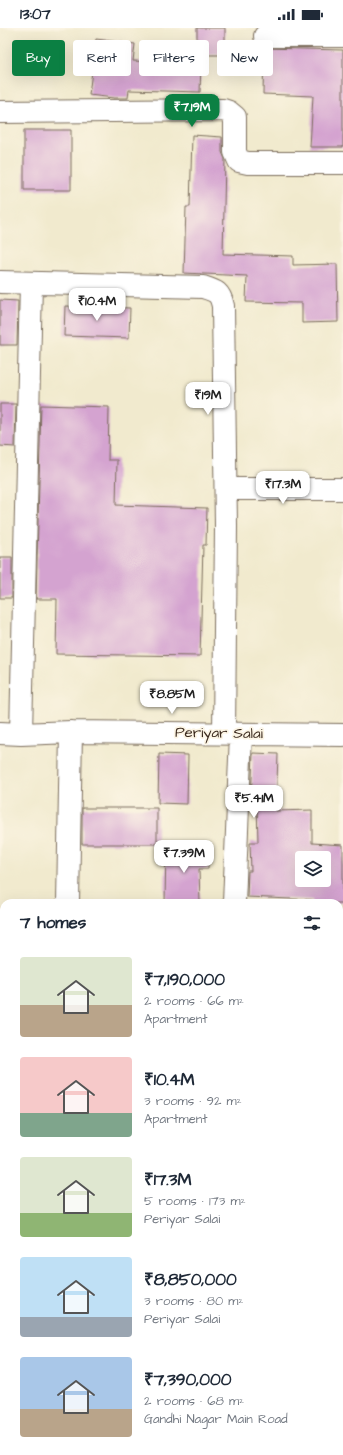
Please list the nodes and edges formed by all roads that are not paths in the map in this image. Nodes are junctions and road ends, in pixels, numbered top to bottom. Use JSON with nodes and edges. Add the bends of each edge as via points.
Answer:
{"nodes":[{"id":1,"x":265,"y":36,"type":"dead end"},
{"id":2,"x":343,"y":36,"type":"edge"},
{"id":3,"x":0,"y":112,"type":"edge"},
{"id":4,"x":343,"y":163,"type":"edge"},
{"id":5,"x":0,"y":282,"type":"edge"},
{"id":6,"x":31,"y":283,"type":"junction"},
{"id":7,"x":226,"y":488,"type":"junction"},
{"id":8,"x":343,"y":489,"type":"edge"},
{"id":9,"x":71,"y":732,"type":"junction"},
{"id":10,"x":10,"y":733,"type":"edge"},
{"id":11,"x":232,"y":733,"type":"junction"},
{"id":12,"x":343,"y":735,"type":"edge"},
{"id":13,"x":68,"y":899,"type":"edge"},
{"id":14,"x":234,"y":899,"type":"edge"}],
"edges":[{"from":1,"to":2,"type":"street"},
{"from":3,"to":4,"type":"street","via":[[223,110],[235,117],[235,152],[239,161]]},
{"from":5,"to":6,"type":"street"},
{"from":6,"to":7,"type":"street","via":[[203,287],[214,290],[221,296]]},
{"from":6,"to":10,"type":"street"},
{"from":7,"to":8,"type":"street"},
{"from":7,"to":11,"type":"street"},
{"from":9,"to":10,"type":"street","name":"Periyar Salai"},
{"from":9,"to":11,"type":"street","name":"Periyar Salai"},
{"from":9,"to":13,"type":"street"},
{"from":11,"to":12,"type":"street","name":"Periyar Salai"},
{"from":11,"to":14,"type":"street"}]}
